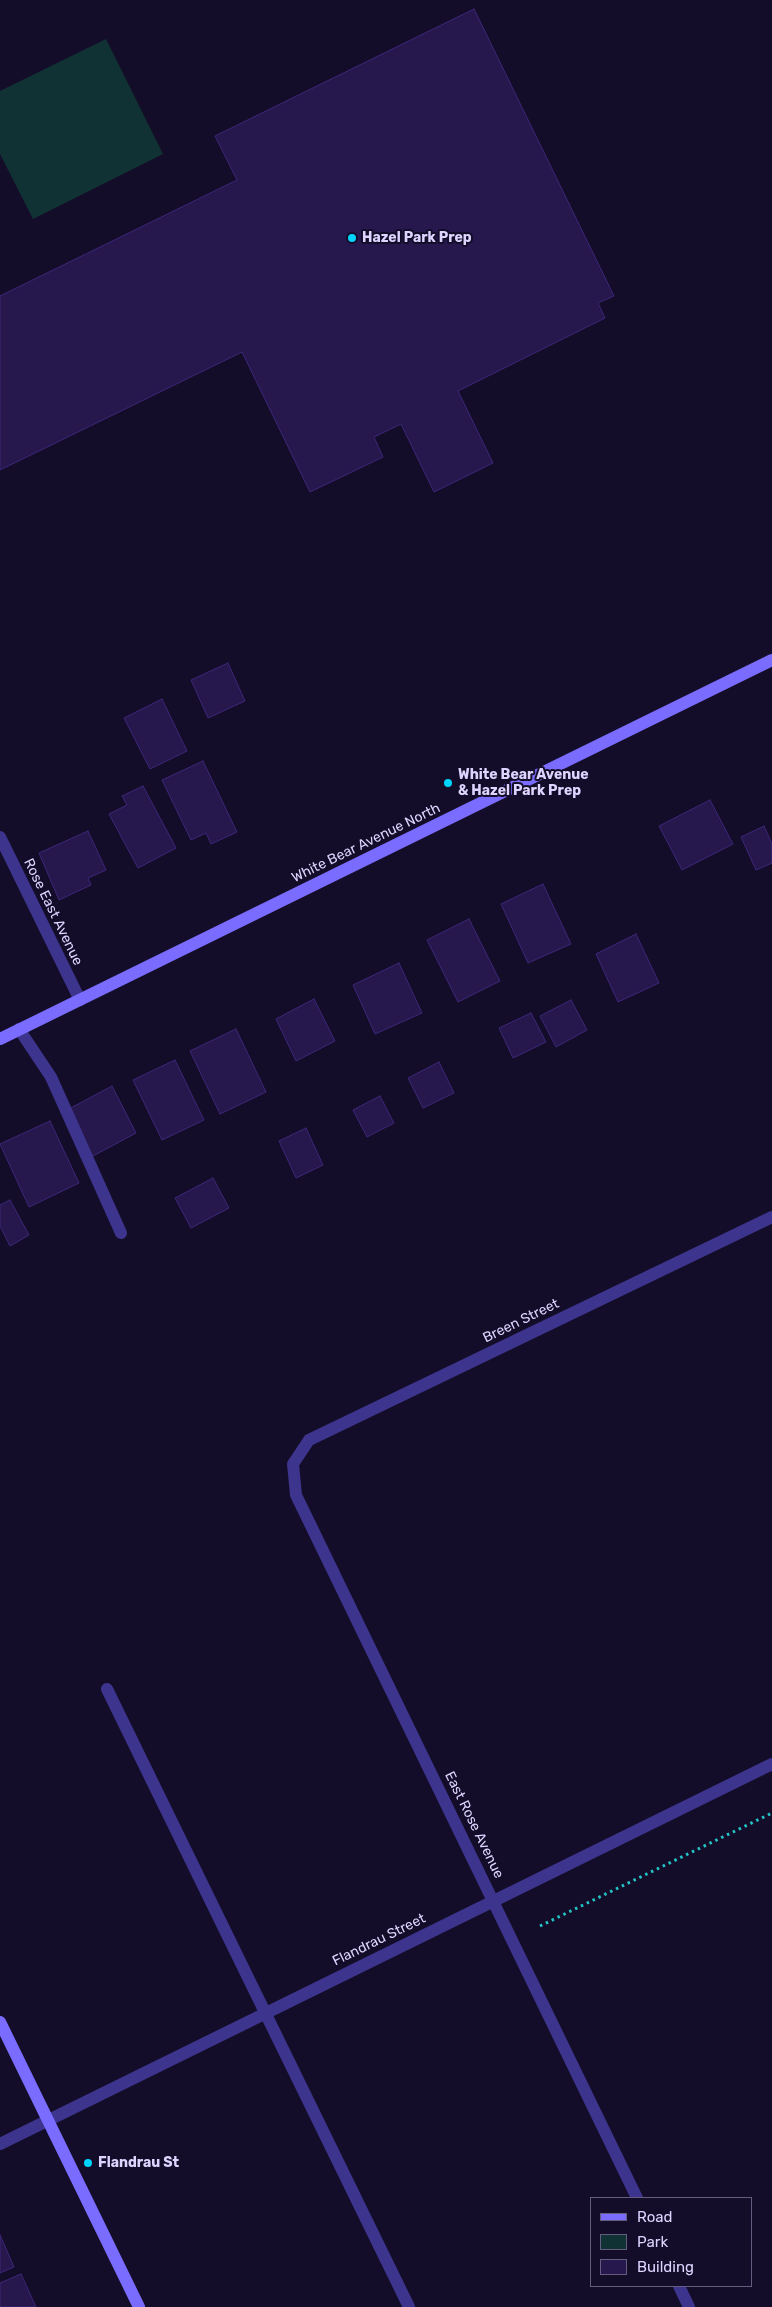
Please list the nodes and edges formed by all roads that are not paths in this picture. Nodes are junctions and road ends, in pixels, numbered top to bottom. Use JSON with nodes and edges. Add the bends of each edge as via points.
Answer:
{"nodes":[{"id":1,"x":772,"y":660,"type":"edge"},
{"id":2,"x":0,"y":837,"type":"edge"},
{"id":3,"x":80,"y":1000,"type":"junction"},
{"id":4,"x":19,"y":1029,"type":"junction"},
{"id":5,"x":0,"y":1039,"type":"edge"},
{"id":6,"x":772,"y":1217,"type":"edge"},
{"id":7,"x":121,"y":1233,"type":"dead end"},
{"id":8,"x":293,"y":1464,"type":"joint"},
{"id":9,"x":107,"y":1689,"type":"dead end"},
{"id":10,"x":772,"y":1764,"type":"edge"},
{"id":11,"x":494,"y":1901,"type":"junction"},
{"id":12,"x":266,"y":2012,"type":"junction"},
{"id":13,"x":0,"y":2022,"type":"edge"},
{"id":14,"x":48,"y":2120,"type":"junction"},
{"id":15,"x":0,"y":2144,"type":"edge"},
{"id":16,"x":637,"y":2197,"type":"edge"},
{"id":17,"x":679,"y":2287,"type":"edge"},
{"id":18,"x":139,"y":2307,"type":"edge"},
{"id":19,"x":409,"y":2307,"type":"edge"},
{"id":20,"x":689,"y":2307,"type":"edge"}],
"edges":[{"from":1,"to":3,"type":"main road","name":"White Bear Avenue North"},
{"from":2,"to":3,"type":"street","name":"Rose East Avenue"},
{"from":3,"to":4,"type":"main road","name":"White Bear Avenue North"},
{"from":4,"to":5,"type":"main road","name":"White Bear Avenue North"},
{"from":4,"to":7,"type":"street","via":[[51,1077]]},
{"from":6,"to":8,"type":"street","name":"Breen Street","via":[[309,1440]]},
{"from":8,"to":11,"type":"street","name":"East Rose Avenue","via":[[296,1495]]},
{"from":9,"to":12,"type":"street"},
{"from":10,"to":11,"type":"street","name":"Flandrau Street"},
{"from":11,"to":12,"type":"street","name":"Flandrau Street"},
{"from":11,"to":16,"type":"street","name":"East Rose Avenue"},
{"from":12,"to":14,"type":"street","name":"Flandrau Street"},
{"from":12,"to":19,"type":"street"},
{"from":13,"to":14,"type":"main road"},
{"from":14,"to":15,"type":"street","name":"Flandrau Street"},
{"from":14,"to":18,"type":"main road"},
{"from":17,"to":20,"type":"street"}]}
